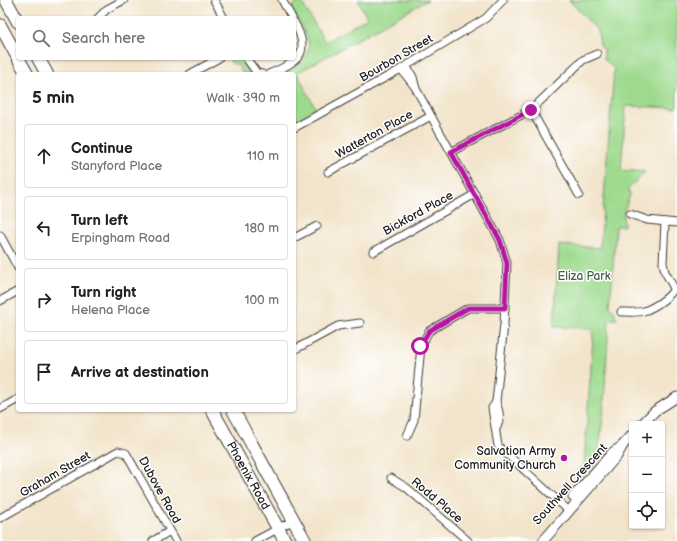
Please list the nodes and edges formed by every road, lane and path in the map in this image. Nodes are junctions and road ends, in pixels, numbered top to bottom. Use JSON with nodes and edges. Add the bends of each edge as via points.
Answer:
{"nodes":[{"id":1,"x":5,"y":0,"type":"edge"},
{"id":2,"x":124,"y":0,"type":"edge"},
{"id":3,"x":214,"y":0,"type":"edge"},
{"id":4,"x":282,"y":0,"type":"edge"},
{"id":5,"x":503,"y":0,"type":"edge"},
{"id":6,"x":0,"y":2,"type":"edge"},
{"id":7,"x":100,"y":16,"type":"edge"},
{"id":8,"x":223,"y":16,"type":"edge"},
{"id":9,"x":291,"y":16,"type":"edge"},
{"id":10,"x":16,"y":19,"type":"edge"},
{"id":11,"x":0,"y":25,"type":"edge"},
{"id":12,"x":296,"y":26,"type":"edge"},
{"id":13,"x":16,"y":54,"type":"edge"},
{"id":14,"x":597,"y":54,"type":"dead end"},
{"id":15,"x":296,"y":59,"type":"edge"},
{"id":16,"x":19,"y":60,"type":"edge"},
{"id":17,"x":39,"y":60,"type":"edge"},
{"id":18,"x":215,"y":60,"type":"edge"},
{"id":19,"x":247,"y":60,"type":"edge"},
{"id":20,"x":294,"y":60,"type":"edge"},
{"id":21,"x":404,"y":67,"type":"junction"},
{"id":22,"x":26,"y":72,"type":"edge"},
{"id":23,"x":46,"y":72,"type":"edge"},
{"id":24,"x":194,"y":72,"type":"edge"},
{"id":25,"x":256,"y":72,"type":"edge"},
{"id":26,"x":273,"y":72,"type":"edge"},
{"id":27,"x":531,"y":110,"type":"junction"},
{"id":28,"x":431,"y":116,"type":"junction"},
{"id":29,"x":296,"y":127,"type":"edge"},
{"id":30,"x":451,"y":152,"type":"junction"},
{"id":31,"x":328,"y":172,"type":"dead end"},
{"id":32,"x":475,"y":194,"type":"junction"},
{"id":33,"x":579,"y":195,"type":"dead end"},
{"id":34,"x":630,"y":214,"type":"dead end"},
{"id":35,"x":665,"y":222,"type":"junction"},
{"id":36,"x":677,"y":223,"type":"edge"},
{"id":37,"x":317,"y":226,"type":"dead end"},
{"id":38,"x":0,"y":235,"type":"edge"},
{"id":39,"x":296,"y":237,"type":"edge"},
{"id":40,"x":373,"y":252,"type":"dead end"},
{"id":41,"x":16,"y":264,"type":"edge"},
{"id":42,"x":16,"y":292,"type":"edge"},
{"id":43,"x":0,"y":301,"type":"edge"},
{"id":44,"x":505,"y":308,"type":"junction"},
{"id":45,"x":621,"y":312,"type":"dead end"},
{"id":46,"x":360,"y":323,"type":"dead end"},
{"id":47,"x":296,"y":349,"type":"edge"},
{"id":48,"x":677,"y":397,"type":"edge"},
{"id":49,"x":16,"y":400,"type":"edge"},
{"id":50,"x":0,"y":409,"type":"edge"},
{"id":51,"x":213,"y":412,"type":"edge"},
{"id":52,"x":234,"y":412,"type":"edge"},
{"id":53,"x":645,"y":421,"type":"edge"},
{"id":54,"x":407,"y":436,"type":"dead end"},
{"id":55,"x":629,"y":438,"type":"edge"},
{"id":56,"x":122,"y":452,"type":"joint"},
{"id":57,"x":391,"y":478,"type":"dead end"},
{"id":58,"x":567,"y":509,"type":"junction"},
{"id":59,"x":0,"y":518,"type":"edge"},
{"id":60,"x":294,"y":520,"type":"junction"},
{"id":61,"x":278,"y":529,"type":"junction"},
{"id":62,"x":170,"y":531,"type":"junction"},
{"id":63,"x":153,"y":541,"type":"edge"},
{"id":64,"x":176,"y":541,"type":"edge"},
{"id":65,"x":255,"y":541,"type":"edge"},
{"id":66,"x":285,"y":541,"type":"edge"},
{"id":67,"x":305,"y":541,"type":"edge"},
{"id":68,"x":468,"y":541,"type":"edge"},
{"id":69,"x":536,"y":541,"type":"edge"},
{"id":70,"x":543,"y":541,"type":"edge"}],
"edges":[{"from":1,"to":6,"type":"street"},
{"from":1,"to":10,"type":"main road"},
{"from":2,"to":7,"type":"street"},
{"from":3,"to":8,"type":"street"},
{"from":4,"to":9,"type":"street"},
{"from":5,"to":21,"type":"street","name":"Bourbon Street","via":[[486,18]]},
{"from":11,"to":13,"type":"main road"},
{"from":12,"to":15,"type":"street","via":[[303,40],[303,48]]},
{"from":14,"to":27,"type":"street","via":[[584,60]]},
{"from":16,"to":22,"type":"main road"},
{"from":17,"to":23,"type":"main road"},
{"from":18,"to":24,"type":"street"},
{"from":19,"to":25,"type":"street"},
{"from":20,"to":26,"type":"street"},
{"from":21,"to":28,"type":"street"},
{"from":21,"to":29,"type":"street","name":"Bourbon Street"},
{"from":27,"to":30,"type":"street"},
{"from":27,"to":33,"type":"street"},
{"from":28,"to":30,"type":"street"},
{"from":28,"to":31,"type":"street","name":"Watterton Place"},
{"from":30,"to":32,"type":"street"},
{"from":32,"to":40,"type":"street","name":"Bickford Place"},
{"from":32,"to":44,"type":"street","via":[[500,240],[507,263]]},
{"from":34,"to":35,"type":"street","via":[[647,220]]},
{"from":35,"to":36,"type":"street"},
{"from":35,"to":45,"type":"street","via":[[663,263],[674,288],[669,296],[645,310]]},
{"from":37,"to":39,"type":"street"},
{"from":38,"to":41,"type":"street"},
{"from":42,"to":43,"type":"street"},
{"from":44,"to":54,"type":"street","via":[[468,308],[429,331],[420,346],[414,420]]},
{"from":44,"to":58,"type":"street","via":[[496,402],[500,412],[496,430],[498,446]]},
{"from":46,"to":47,"type":"street","via":[[338,326]]},
{"from":48,"to":53,"type":"street"},
{"from":49,"to":50,"type":"street"},
{"from":51,"to":61,"type":"main road","name":"Phoenix Road"},
{"from":52,"to":60,"type":"main road","name":"Phoenix Road"},
{"from":55,"to":58,"type":"street","name":"Southwell Crescent","via":[[613,452]]},
{"from":56,"to":59,"type":"street","name":"Graham Street","via":[[118,451]]},
{"from":56,"to":62,"type":"street","name":"Dubove Road","via":[[126,453]]},
{"from":57,"to":68,"type":"street","name":"Rodd Place","via":[[407,488]]},
{"from":58,"to":69,"type":"street","name":"Southwell Crescent"},
{"from":58,"to":70,"type":"street","name":"Southwell Crescent"},
{"from":60,"to":61,"type":"street"},
{"from":60,"to":67,"type":"main road","name":"Phoenix Road"},
{"from":61,"to":65,"type":"street"},
{"from":61,"to":66,"type":"main road","name":"Phoenix Road"},
{"from":62,"to":63,"type":"street"},
{"from":62,"to":64,"type":"street","name":"Dubove Road"}]}
